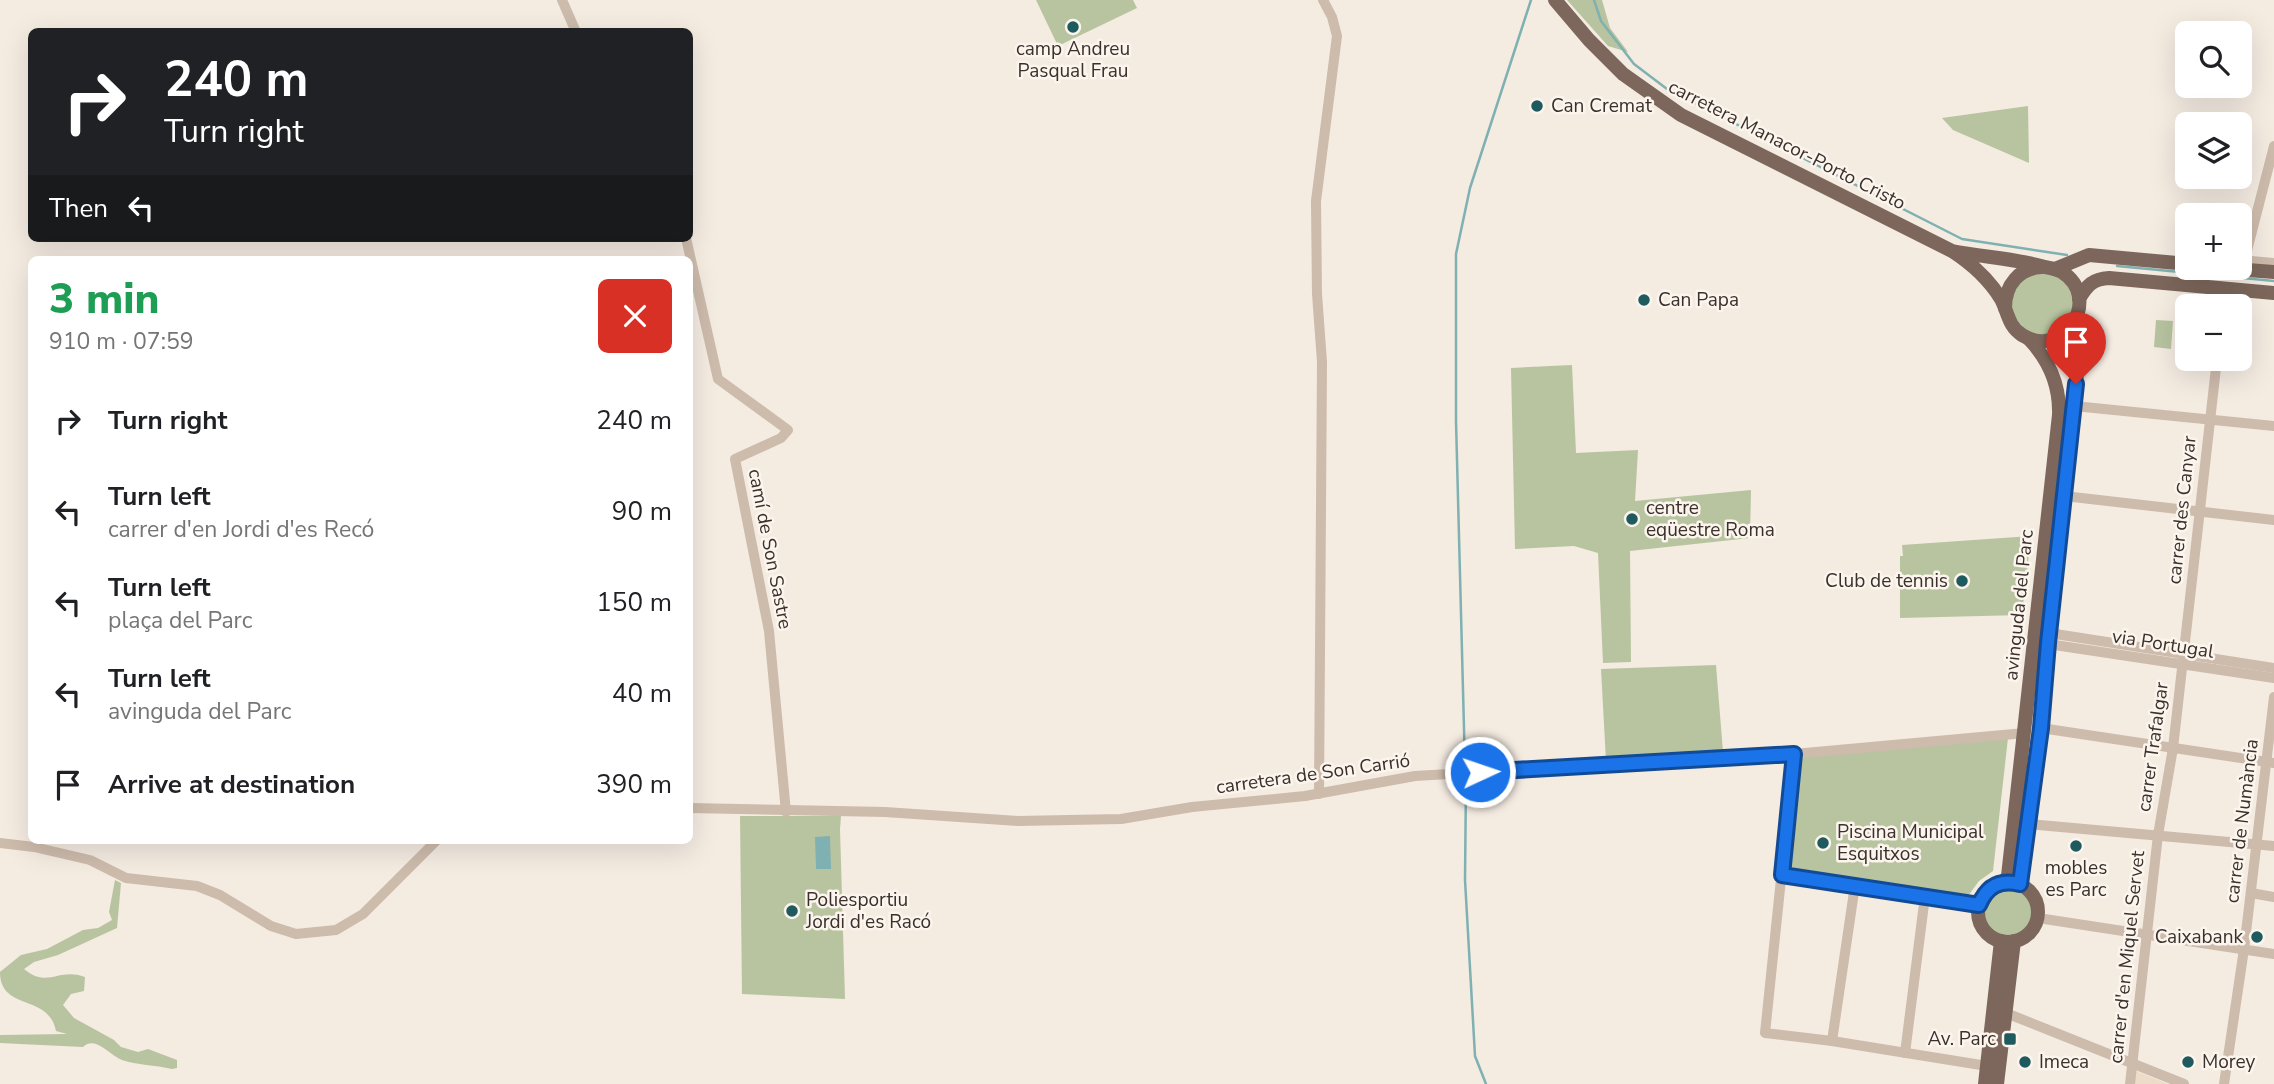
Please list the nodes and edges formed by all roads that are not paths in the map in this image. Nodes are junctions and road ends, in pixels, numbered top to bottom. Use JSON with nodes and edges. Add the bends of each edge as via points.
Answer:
{"nodes":[{"id":1,"x":562,"y":0,"type":"edge"},
{"id":2,"x":1323,"y":0,"type":"edge"},
{"id":3,"x":1555,"y":0,"type":"edge"},
{"id":4,"x":574,"y":28,"type":"edge"},
{"id":5,"x":2274,"y":146,"type":"edge"},
{"id":6,"x":2252,"y":227,"type":"edge"},
{"id":7,"x":1952,"y":251,"type":"junction"},
{"id":8,"x":2175,"y":263,"type":"edge"},
{"id":9,"x":2274,"y":263,"type":"edge"},
{"id":10,"x":2252,"y":264,"type":"edge"},
{"id":11,"x":2252,"y":266,"type":"edge"},
{"id":12,"x":2049,"y":268,"type":"junction"},
{"id":13,"x":693,"y":269,"type":"edge"},
{"id":14,"x":2274,"y":272,"type":"edge"},
{"id":15,"x":2225,"y":289,"type":"junction"},
{"id":16,"x":2274,"y":293,"type":"edge"},
{"id":17,"x":2224,"y":294,"type":"edge"},
{"id":18,"x":2079,"y":299,"type":"junction"},
{"id":19,"x":2005,"y":308,"type":"junction"},
{"id":20,"x":2077,"y":316,"type":"junction"},
{"id":21,"x":2029,"y":339,"type":"junction"},
{"id":22,"x":2215,"y":371,"type":"edge"},
{"id":23,"x":2074,"y":406,"type":"junction"},
{"id":24,"x":2209,"y":420,"type":"junction"},
{"id":25,"x":2274,"y":426,"type":"edge"},
{"id":26,"x":2064,"y":496,"type":"junction"},
{"id":27,"x":2200,"y":511,"type":"junction"},
{"id":28,"x":2274,"y":520,"type":"edge"},
{"id":29,"x":2048,"y":638,"type":"junction"},
{"id":30,"x":2183,"y":659,"type":"junction"},
{"id":31,"x":2274,"y":668,"type":"edge"},
{"id":32,"x":2274,"y":678,"type":"edge"},
{"id":33,"x":2274,"y":697,"type":"edge"},
{"id":34,"x":2041,"y":728,"type":"junction"},
{"id":35,"x":2025,"y":733,"type":"junction"},
{"id":36,"x":2173,"y":748,"type":"junction"},
{"id":37,"x":1794,"y":754,"type":"junction"},
{"id":38,"x":2270,"y":762,"type":"edge"},
{"id":39,"x":1319,"y":793,"type":"junction"},
{"id":40,"x":693,"y":808,"type":"edge"},
{"id":41,"x":786,"y":811,"type":"junction"},
{"id":42,"x":2028,"y":824,"type":"junction"},
{"id":43,"x":2158,"y":835,"type":"junction"},
{"id":44,"x":0,"y":843,"type":"edge"},
{"id":45,"x":433,"y":844,"type":"edge"},
{"id":46,"x":2255,"y":844,"type":"junction"},
{"id":47,"x":2274,"y":846,"type":"edge"},
{"id":48,"x":1782,"y":875,"type":"junction"},
{"id":49,"x":2004,"y":881,"type":"junction"},
{"id":50,"x":2020,"y":884,"type":"junction"},
{"id":51,"x":1855,"y":885,"type":"junction"},
{"id":52,"x":2251,"y":894,"type":"junction"},
{"id":53,"x":1925,"y":896,"type":"junction"},
{"id":54,"x":2274,"y":897,"type":"edge"},
{"id":55,"x":1979,"y":905,"type":"junction"},
{"id":56,"x":2038,"y":918,"type":"junction"},
{"id":57,"x":2147,"y":933,"type":"junction"},
{"id":58,"x":2008,"y":941,"type":"junction"},
{"id":59,"x":2244,"y":949,"type":"junction"},
{"id":60,"x":2274,"y":954,"type":"edge"},
{"id":61,"x":2006,"y":1013,"type":"junction"},
{"id":62,"x":1832,"y":1041,"type":"junction"},
{"id":63,"x":1905,"y":1053,"type":"junction"},
{"id":64,"x":2132,"y":1063,"type":"junction"},
{"id":65,"x":1987,"y":1066,"type":"junction"},
{"id":66,"x":1985,"y":1084,"type":"edge"},
{"id":67,"x":1997,"y":1084,"type":"edge"},
{"id":68,"x":2130,"y":1084,"type":"edge"},
{"id":69,"x":2184,"y":1084,"type":"edge"},
{"id":70,"x":2224,"y":1084,"type":"edge"}],
"edges":[{"from":1,"to":4,"type":"street"},
{"from":2,"to":39,"type":"street","via":[[1337,36],[1316,201],[1322,362]]},
{"from":3,"to":7,"type":"main road","name":"carretera Manacor-Porto Cristo","via":[[1608,60],[1664,104]]},
{"from":5,"to":6,"type":"street"},
{"from":7,"to":12,"type":"main road"},
{"from":7,"to":19,"type":"main road","via":[[1984,275]]},
{"from":8,"to":12,"type":"main road","via":[[2089,255]]},
{"from":9,"to":10,"type":"street"},
{"from":11,"to":14,"type":"main road"},
{"from":12,"to":18,"type":"main road","via":[[2068,277]]},
{"from":12,"to":19,"type":"main road","via":[[2029,269],[2017,276],[2008,287]]},
{"from":13,"to":41,"type":"street","name":"camí de Son Sastre","via":[[718,379],[788,430],[735,459],[769,631]]},
{"from":15,"to":16,"type":"main road"},
{"from":15,"to":17,"type":"street"},
{"from":15,"to":18,"type":"main road","via":[[2100,278],[2088,284]]},
{"from":18,"to":20,"type":"main road"},
{"from":19,"to":21,"type":"main road","via":[[2012,327]]},
{"from":20,"to":21,"type":"main road","via":[[2061,336],[2048,341]]},
{"from":20,"to":23,"type":"main road","name":"avinguda del Parc","via":[[2080,340]]},
{"from":21,"to":35,"type":"main road","name":"avinguda del Parc","via":[[2052,372],[2059,404]]},
{"from":22,"to":24,"type":"street","name":"carrer des Canyar"},
{"from":23,"to":24,"type":"street"},
{"from":23,"to":26,"type":"main road","name":"avinguda del Parc"},
{"from":24,"to":25,"type":"street"},
{"from":24,"to":27,"type":"street","name":"carrer des Canyar"},
{"from":26,"to":27,"type":"street"},
{"from":26,"to":29,"type":"main road","name":"avinguda del Parc"},
{"from":27,"to":28,"type":"street"},
{"from":27,"to":30,"type":"street","name":"carrer des Canyar"},
{"from":29,"to":30,"type":"street","name":"via Portugal"},
{"from":29,"to":34,"type":"main road","name":"avinguda del Parc"},
{"from":30,"to":31,"type":"street","name":"via Portugal"},
{"from":30,"to":32,"type":"street","name":"via Portugal"},
{"from":30,"to":36,"type":"street","name":"carrer Trafalgar"},
{"from":33,"to":38,"type":"street","name":"carrer de Numància"},
{"from":34,"to":36,"type":"street"},
{"from":34,"to":42,"type":"main road","name":"avinguda del Parc"},
{"from":35,"to":37,"type":"street","name":"carretera de Son Carrió"},
{"from":35,"to":49,"type":"main road","name":"avinguda del Parc"},
{"from":36,"to":38,"type":"street"},
{"from":36,"to":43,"type":"street","name":"carrer Trafalgar"},
{"from":37,"to":39,"type":"street","name":"carretera de Son Carrió","via":[[1425,776]]},
{"from":37,"to":48,"type":"street"},
{"from":38,"to":46,"type":"street","name":"carrer de Numància"},
{"from":39,"to":41,"type":"street","name":"carretera de Son Carrió","via":[[1121,819],[1018,821]]},
{"from":40,"to":41,"type":"street","name":"carretera de Son Carrió"},
{"from":42,"to":43,"type":"street"},
{"from":42,"to":50,"type":"main road","name":"avinguda del Parc"},
{"from":43,"to":46,"type":"street"},
{"from":43,"to":57,"type":"street","name":"carrer d'en Miquel Servet"},
{"from":44,"to":45,"type":"street","via":[[90,860],[126,878],[197,886],[271,926],[296,934],[336,930],[363,914]]},
{"from":46,"to":47,"type":"street"},
{"from":46,"to":52,"type":"street","name":"carrer de Numància"},
{"from":48,"to":51,"type":"street"},
{"from":48,"to":62,"type":"street","via":[[1765,1033]]},
{"from":49,"to":50,"type":"main road"},
{"from":49,"to":55,"type":"main road","via":[[1984,894]]},
{"from":50,"to":56,"type":"main road","via":[[2038,904]]},
{"from":51,"to":53,"type":"street"},
{"from":51,"to":62,"type":"street"},
{"from":52,"to":54,"type":"street"},
{"from":52,"to":59,"type":"street","name":"carrer de Numància"},
{"from":53,"to":55,"type":"street"},
{"from":53,"to":63,"type":"street"},
{"from":55,"to":58,"type":"main road","via":[[1983,928],[1990,936]]},
{"from":56,"to":57,"type":"street"},
{"from":56,"to":58,"type":"main road","via":[[2030,932]]},
{"from":57,"to":59,"type":"street"},
{"from":57,"to":64,"type":"street","name":"carrer d'en Miquel Servet"},
{"from":58,"to":61,"type":"main road"},
{"from":58,"to":65,"type":"main road"},
{"from":59,"to":60,"type":"street"},
{"from":59,"to":70,"type":"street","name":"carrer de Numància"},
{"from":61,"to":64,"type":"street"},
{"from":61,"to":67,"type":"main road"},
{"from":62,"to":63,"type":"street"},
{"from":63,"to":65,"type":"street"},
{"from":64,"to":68,"type":"street","name":"carrer d'en Miquel Servet"},
{"from":64,"to":69,"type":"street"},
{"from":65,"to":66,"type":"main road"}]}
